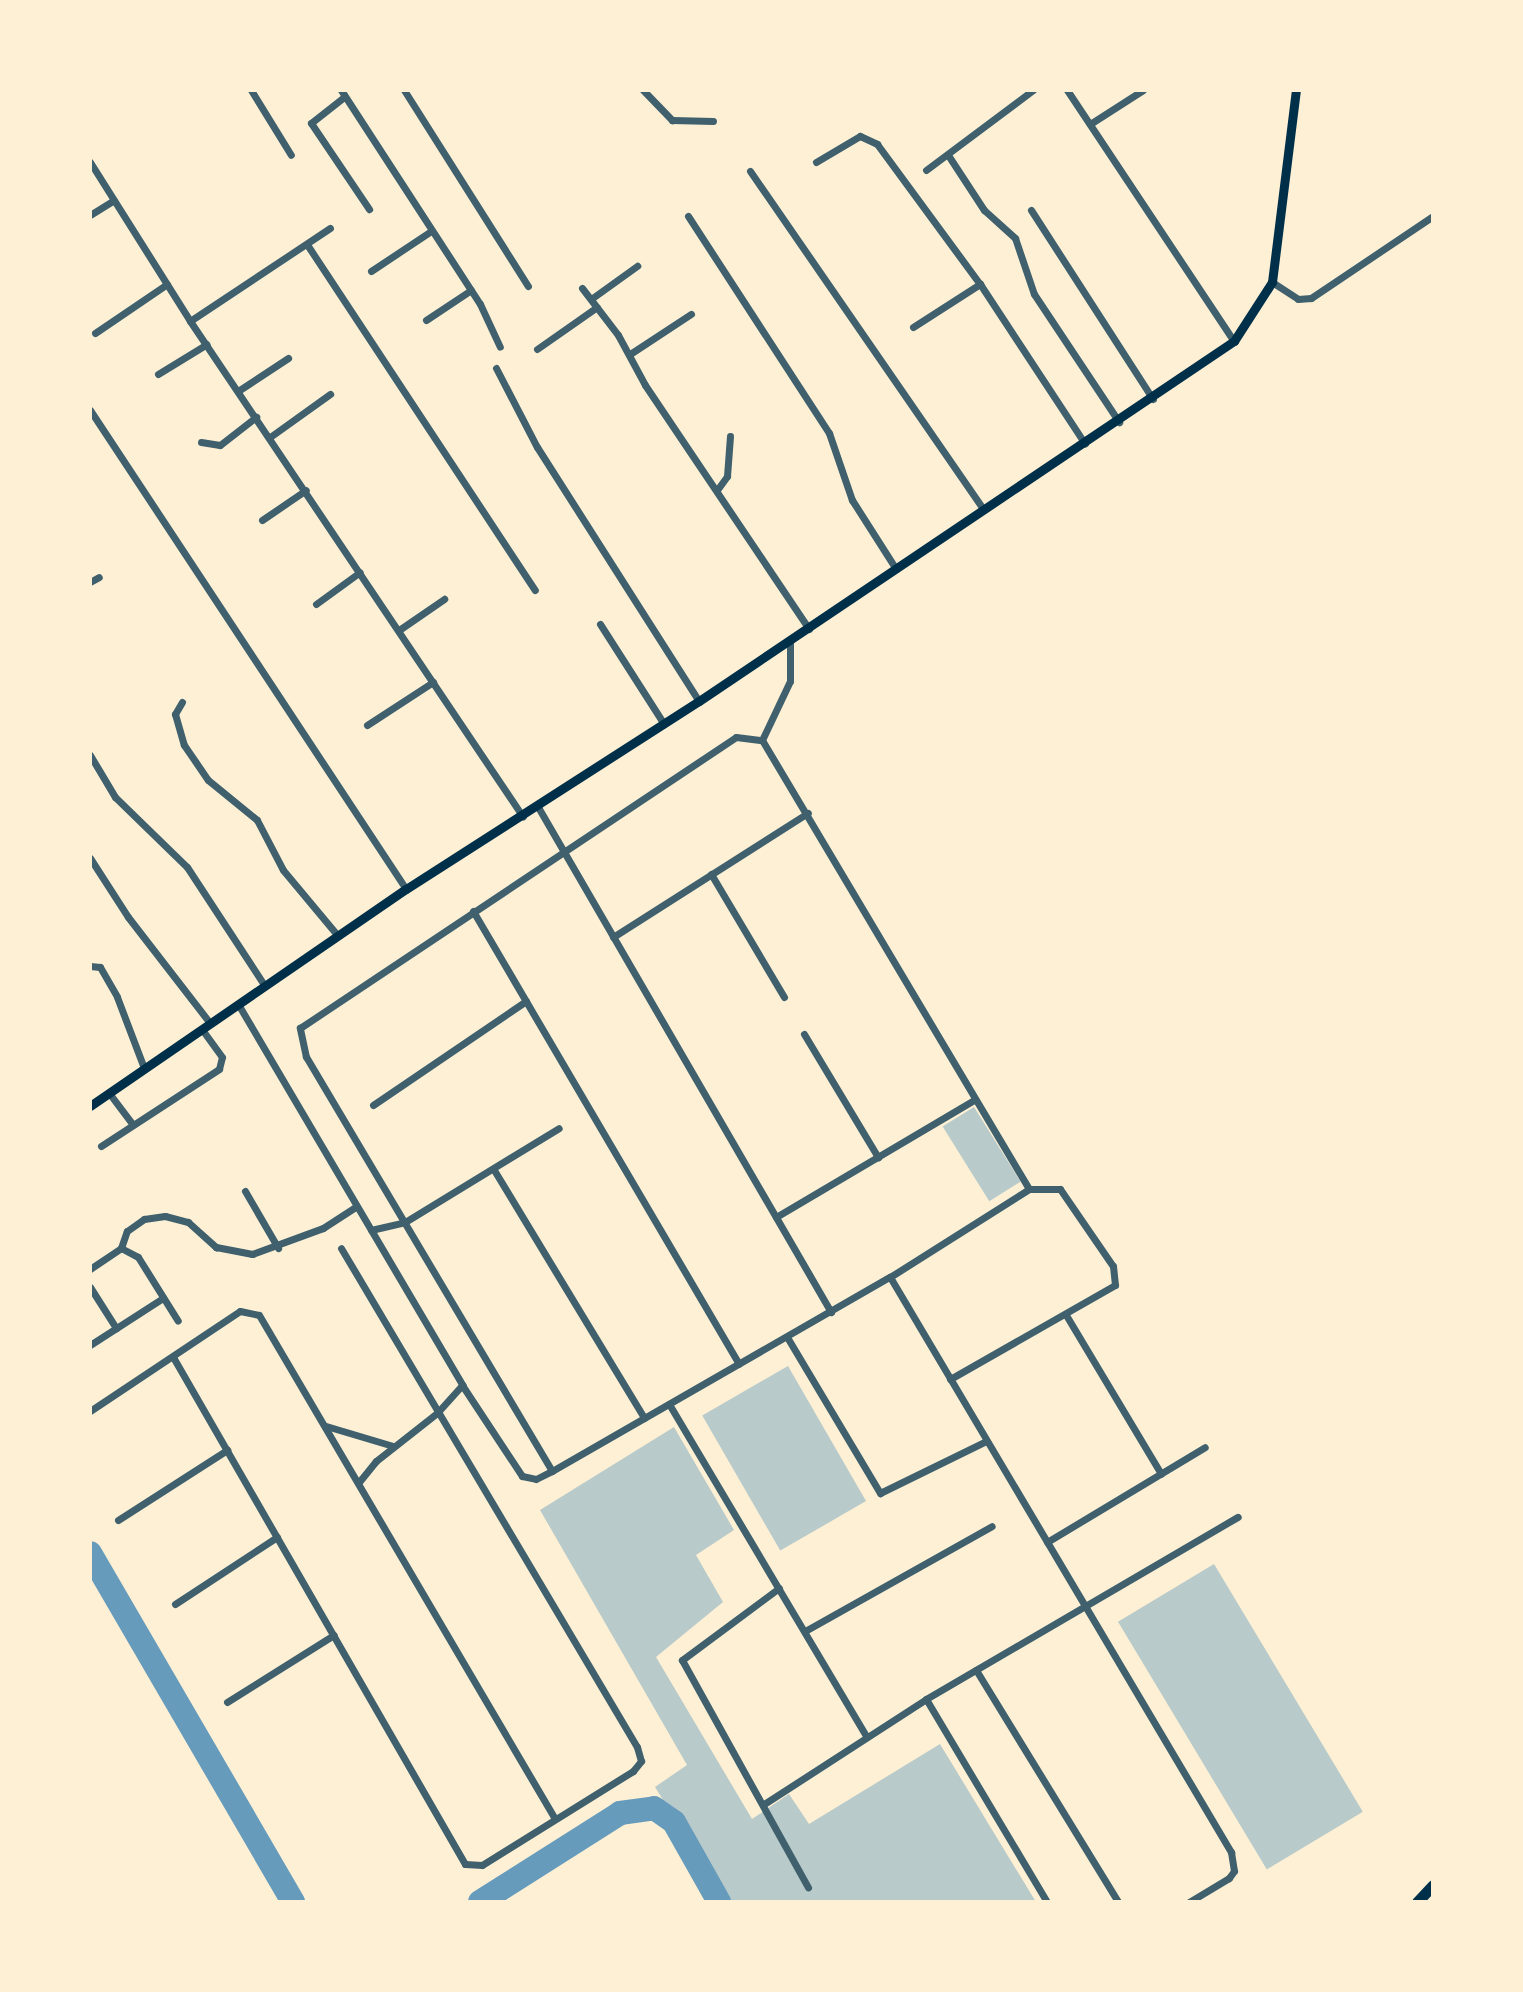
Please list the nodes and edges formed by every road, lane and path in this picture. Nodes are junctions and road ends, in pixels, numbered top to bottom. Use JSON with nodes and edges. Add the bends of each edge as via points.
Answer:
{"nodes":[{"id":1,"x":251,"y":90,"type":"edge"},
{"id":2,"x":404,"y":90,"type":"edge"},
{"id":3,"x":643,"y":90,"type":"edge"},
{"id":4,"x":1033,"y":90,"type":"edge"},
{"id":5,"x":1067,"y":90,"type":"edge"},
{"id":6,"x":1143,"y":90,"type":"edge"},
{"id":7,"x":1296,"y":90,"type":"edge"},
{"id":8,"x":342,"y":93,"type":"edge"},
{"id":9,"x":713,"y":121,"type":"dead end"},
{"id":10,"x":1090,"y":124,"type":"junction"},
{"id":11,"x":291,"y":155,"type":"dead end"},
{"id":12,"x":948,"y":155,"type":"junction"},
{"id":13,"x":90,"y":162,"type":"edge"},
{"id":14,"x":816,"y":162,"type":"dead end"},
{"id":15,"x":926,"y":170,"type":"dead end"},
{"id":16,"x":750,"y":171,"type":"dead end"},
{"id":17,"x":114,"y":200,"type":"junction"},
{"id":18,"x":369,"y":209,"type":"dead end"},
{"id":19,"x":1031,"y":210,"type":"dead end"},
{"id":20,"x":90,"y":215,"type":"edge"},
{"id":21,"x":688,"y":216,"type":"dead end"},
{"id":22,"x":1433,"y":216,"type":"edge"},
{"id":23,"x":330,"y":228,"type":"dead end"},
{"id":24,"x":431,"y":231,"type":"junction"},
{"id":25,"x":308,"y":246,"type":"junction"},
{"id":26,"x":637,"y":266,"type":"dead end"},
{"id":27,"x":371,"y":271,"type":"dead end"},
{"id":28,"x":1272,"y":282,"type":"junction"},
{"id":29,"x":167,"y":284,"type":"junction"},
{"id":30,"x":980,"y":284,"type":"junction"},
{"id":31,"x":528,"y":286,"type":"dead end"},
{"id":32,"x":582,"y":288,"type":"dead end"},
{"id":33,"x":471,"y":290,"type":"junction"},
{"id":34,"x":591,"y":299,"type":"junction"},
{"id":35,"x":597,"y":307,"type":"junction"},
{"id":36,"x":691,"y":314,"type":"dead end"},
{"id":37,"x":426,"y":320,"type":"dead end"},
{"id":38,"x":190,"y":321,"type":"junction"},
{"id":39,"x":913,"y":327,"type":"dead end"},
{"id":40,"x":95,"y":333,"type":"dead end"},
{"id":41,"x":1234,"y":341,"type":"junction"},
{"id":42,"x":207,"y":344,"type":"junction"},
{"id":43,"x":500,"y":347,"type":"dead end"},
{"id":44,"x":537,"y":349,"type":"dead end"},
{"id":45,"x":630,"y":354,"type":"junction"},
{"id":46,"x":288,"y":358,"type":"dead end"},
{"id":47,"x":496,"y":368,"type":"dead end"},
{"id":48,"x":158,"y":374,"type":"dead end"},
{"id":49,"x":238,"y":391,"type":"junction"},
{"id":50,"x":330,"y":394,"type":"dead end"},
{"id":51,"x":1153,"y":399,"type":"junction"},
{"id":52,"x":90,"y":410,"type":"edge"},
{"id":53,"x":256,"y":417,"type":"junction"},
{"id":54,"x":1119,"y":422,"type":"junction"},
{"id":55,"x":730,"y":436,"type":"dead end"},
{"id":56,"x":270,"y":437,"type":"junction"},
{"id":57,"x":201,"y":442,"type":"dead end"},
{"id":58,"x":1085,"y":444,"type":"junction"},
{"id":59,"x":306,"y":490,"type":"junction"},
{"id":60,"x":717,"y":490,"type":"junction"},
{"id":61,"x":983,"y":509,"type":"junction"},
{"id":62,"x":262,"y":520,"type":"dead end"},
{"id":63,"x":896,"y":569,"type":"junction"},
{"id":64,"x":360,"y":572,"type":"junction"},
{"id":65,"x":99,"y":577,"type":"dead end"},
{"id":66,"x":90,"y":582,"type":"edge"},
{"id":67,"x":535,"y":590,"type":"dead end"},
{"id":68,"x":444,"y":599,"type":"dead end"},
{"id":69,"x":316,"y":604,"type":"dead end"},
{"id":70,"x":600,"y":624,"type":"dead end"},
{"id":71,"x":809,"y":629,"type":"junction"},
{"id":72,"x":399,"y":630,"type":"junction"},
{"id":73,"x":790,"y":641,"type":"junction"},
{"id":74,"x":433,"y":682,"type":"junction"},
{"id":75,"x":699,"y":701,"type":"junction"},
{"id":76,"x":182,"y":702,"type":"dead end"},
{"id":77,"x":664,"y":724,"type":"junction"},
{"id":78,"x":367,"y":725,"type":"dead end"},
{"id":79,"x":762,"y":740,"type":"junction"},
{"id":80,"x":90,"y":755,"type":"edge"},
{"id":81,"x":538,"y":807,"type":"junction"},
{"id":82,"x":808,"y":813,"type":"junction"},
{"id":83,"x":523,"y":817,"type":"junction"},
{"id":84,"x":562,"y":851,"type":"junction"},
{"id":85,"x":90,"y":858,"type":"edge"},
{"id":86,"x":711,"y":874,"type":"junction"},
{"id":87,"x":406,"y":889,"type":"junction"},
{"id":88,"x":473,"y":911,"type":"junction"},
{"id":89,"x":338,"y":936,"type":"junction"},
{"id":90,"x":613,"y":937,"type":"junction"},
{"id":91,"x":90,"y":966,"type":"edge"},
{"id":92,"x":265,"y":986,"type":"junction"},
{"id":93,"x":784,"y":997,"type":"dead end"},
{"id":94,"x":526,"y":1001,"type":"junction"},
{"id":95,"x":238,"y":1004,"type":"junction"},
{"id":96,"x":206,"y":1026,"type":"junction"},
{"id":97,"x":804,"y":1034,"type":"dead end"},
{"id":98,"x":144,"y":1068,"type":"junction"},
{"id":99,"x":109,"y":1093,"type":"junction"},
{"id":100,"x":974,"y":1100,"type":"junction"},
{"id":101,"x":373,"y":1105,"type":"dead end"},
{"id":102,"x":90,"y":1106,"type":"edge"},
{"id":103,"x":132,"y":1124,"type":"junction"},
{"id":104,"x":559,"y":1128,"type":"dead end"},
{"id":105,"x":101,"y":1146,"type":"dead end"},
{"id":106,"x":878,"y":1157,"type":"junction"},
{"id":107,"x":494,"y":1170,"type":"junction"},
{"id":108,"x":1029,"y":1189,"type":"junction"},
{"id":109,"x":245,"y":1191,"type":"dead end"},
{"id":110,"x":357,"y":1206,"type":"junction"},
{"id":111,"x":776,"y":1217,"type":"junction"},
{"id":112,"x":405,"y":1222,"type":"junction"},
{"id":113,"x":371,"y":1230,"type":"junction"},
{"id":114,"x":121,"y":1248,"type":"junction"},
{"id":115,"x":278,"y":1248,"type":"junction"},
{"id":116,"x":341,"y":1248,"type":"dead end"},
{"id":117,"x":90,"y":1269,"type":"edge"},
{"id":118,"x":890,"y":1277,"type":"junction"},
{"id":119,"x":90,"y":1287,"type":"edge"},
{"id":120,"x":163,"y":1298,"type":"junction"},
{"id":121,"x":831,"y":1312,"type":"junction"},
{"id":122,"x":1066,"y":1315,"type":"junction"},
{"id":123,"x":178,"y":1321,"type":"dead end"},
{"id":124,"x":116,"y":1328,"type":"junction"},
{"id":125,"x":787,"y":1337,"type":"junction"},
{"id":126,"x":90,"y":1345,"type":"edge"},
{"id":127,"x":173,"y":1357,"type":"junction"},
{"id":128,"x":739,"y":1364,"type":"junction"},
{"id":129,"x":950,"y":1379,"type":"junction"},
{"id":130,"x":462,"y":1385,"type":"junction"},
{"id":131,"x":669,"y":1404,"type":"junction"},
{"id":132,"x":90,"y":1411,"type":"edge"},
{"id":133,"x":437,"y":1413,"type":"junction"},
{"id":134,"x":644,"y":1418,"type":"junction"},
{"id":135,"x":326,"y":1426,"type":"junction"},
{"id":136,"x":986,"y":1441,"type":"junction"},
{"id":137,"x":393,"y":1446,"type":"junction"},
{"id":138,"x":1205,"y":1447,"type":"dead end"},
{"id":139,"x":227,"y":1450,"type":"junction"},
{"id":140,"x":552,"y":1471,"type":"junction"},
{"id":141,"x":1161,"y":1474,"type":"junction"},
{"id":142,"x":359,"y":1482,"type":"junction"},
{"id":143,"x":1238,"y":1517,"type":"dead end"},
{"id":144,"x":118,"y":1520,"type":"dead end"},
{"id":145,"x":992,"y":1526,"type":"dead end"},
{"id":146,"x":277,"y":1537,"type":"junction"},
{"id":147,"x":1047,"y":1542,"type":"junction"},
{"id":148,"x":779,"y":1588,"type":"junction"},
{"id":149,"x":175,"y":1604,"type":"dead end"},
{"id":150,"x":1086,"y":1606,"type":"junction"},
{"id":151,"x":805,"y":1631,"type":"junction"},
{"id":152,"x":334,"y":1635,"type":"junction"},
{"id":153,"x":976,"y":1670,"type":"junction"},
{"id":154,"x":926,"y":1699,"type":"junction"},
{"id":155,"x":227,"y":1702,"type":"dead end"},
{"id":156,"x":867,"y":1737,"type":"junction"},
{"id":157,"x":764,"y":1804,"type":"junction"},
{"id":158,"x":555,"y":1819,"type":"junction"},
{"id":159,"x":1433,"y":1885,"type":"edge"},
{"id":160,"x":808,"y":1887,"type":"dead end"},
{"id":161,"x":1047,"y":1902,"type":"edge"},
{"id":162,"x":1118,"y":1902,"type":"edge"},
{"id":163,"x":1189,"y":1902,"type":"edge"},
{"id":164,"x":1417,"y":1902,"type":"edge"}],
"edges":[{"from":1,"to":11,"type":"street"},
{"from":2,"to":31,"type":"street"},
{"from":3,"to":9,"type":"street","via":[[672,120]]},
{"from":4,"to":12,"type":"street"},
{"from":5,"to":10,"type":"street"},
{"from":6,"to":10,"type":"street"},
{"from":7,"to":28,"type":"main road"},
{"from":8,"to":18,"type":"street","via":[[311,123]]},
{"from":8,"to":24,"type":"street"},
{"from":10,"to":41,"type":"street"},
{"from":12,"to":15,"type":"street"},
{"from":12,"to":54,"type":"street","via":[[984,210],[1015,238],[1034,294]]},
{"from":13,"to":17,"type":"street"},
{"from":14,"to":30,"type":"street","via":[[860,136],[870,138]]},
{"from":16,"to":61,"type":"street"},
{"from":17,"to":20,"type":"street"},
{"from":17,"to":29,"type":"street"},
{"from":19,"to":51,"type":"street"},
{"from":21,"to":63,"type":"street","via":[[829,433],[852,500]]},
{"from":22,"to":28,"type":"street","via":[[1311,298],[1298,299]]},
{"from":23,"to":25,"type":"street"},
{"from":24,"to":27,"type":"street"},
{"from":24,"to":33,"type":"street"},
{"from":25,"to":38,"type":"street"},
{"from":25,"to":67,"type":"street"},
{"from":26,"to":34,"type":"street"},
{"from":28,"to":41,"type":"main road"},
{"from":29,"to":38,"type":"street"},
{"from":29,"to":40,"type":"street"},
{"from":30,"to":39,"type":"street"},
{"from":30,"to":58,"type":"street"},
{"from":32,"to":34,"type":"street"},
{"from":33,"to":37,"type":"street"},
{"from":33,"to":43,"type":"street"},
{"from":34,"to":35,"type":"street"},
{"from":35,"to":44,"type":"street"},
{"from":35,"to":45,"type":"street"},
{"from":36,"to":45,"type":"street"},
{"from":38,"to":42,"type":"street"},
{"from":41,"to":51,"type":"main road"},
{"from":42,"to":48,"type":"street"},
{"from":42,"to":49,"type":"street"},
{"from":45,"to":60,"type":"street","via":[[645,385]]},
{"from":46,"to":49,"type":"street"},
{"from":47,"to":75,"type":"street","via":[[537,447]]},
{"from":49,"to":53,"type":"street"},
{"from":50,"to":56,"type":"street"},
{"from":51,"to":54,"type":"main road"},
{"from":52,"to":87,"type":"street"},
{"from":53,"to":56,"type":"street"},
{"from":53,"to":57,"type":"street","via":[[220,445]]},
{"from":54,"to":58,"type":"main road"},
{"from":55,"to":60,"type":"street","via":[[727,476]]},
{"from":56,"to":59,"type":"street"},
{"from":58,"to":61,"type":"main road"},
{"from":59,"to":62,"type":"street"},
{"from":59,"to":64,"type":"street"},
{"from":60,"to":71,"type":"street"},
{"from":61,"to":63,"type":"main road"},
{"from":63,"to":71,"type":"main road"},
{"from":64,"to":69,"type":"street"},
{"from":64,"to":72,"type":"street"},
{"from":65,"to":66,"type":"street"},
{"from":68,"to":72,"type":"street"},
{"from":70,"to":77,"type":"street"},
{"from":71,"to":73,"type":"main road"},
{"from":72,"to":74,"type":"street"},
{"from":73,"to":75,"type":"main road"},
{"from":73,"to":79,"type":"street","via":[[790,681]]},
{"from":74,"to":78,"type":"street"},
{"from":74,"to":83,"type":"street"},
{"from":75,"to":77,"type":"main road"},
{"from":76,"to":89,"type":"street","via":[[175,714],[184,745],[208,780],[257,820],[283,870]]},
{"from":77,"to":81,"type":"main road"},
{"from":79,"to":82,"type":"street"},
{"from":79,"to":84,"type":"street","via":[[736,737]]},
{"from":80,"to":92,"type":"street","via":[[115,797],[187,867]]},
{"from":81,"to":83,"type":"main road"},
{"from":81,"to":84,"type":"street"},
{"from":82,"to":86,"type":"street"},
{"from":82,"to":100,"type":"street"},
{"from":83,"to":87,"type":"main road"},
{"from":84,"to":88,"type":"street"},
{"from":84,"to":90,"type":"street"},
{"from":85,"to":96,"type":"street"},
{"from":86,"to":90,"type":"street"},
{"from":86,"to":93,"type":"street"},
{"from":87,"to":89,"type":"main road"},
{"from":88,"to":94,"type":"street"},
{"from":88,"to":112,"type":"street","via":[[300,1028],[306,1057]]},
{"from":89,"to":92,"type":"main road"},
{"from":90,"to":111,"type":"street"},
{"from":91,"to":98,"type":"street","via":[[100,967],[111,985]]},
{"from":92,"to":95,"type":"main road"},
{"from":94,"to":101,"type":"street"},
{"from":94,"to":128,"type":"street"},
{"from":95,"to":96,"type":"main road"},
{"from":95,"to":110,"type":"street"},
{"from":96,"to":98,"type":"main road"},
{"from":96,"to":103,"type":"street","via":[[222,1057],[219,1069]]},
{"from":97,"to":106,"type":"street"},
{"from":98,"to":99,"type":"main road"},
{"from":99,"to":102,"type":"main road"},
{"from":99,"to":103,"type":"street"},
{"from":100,"to":106,"type":"street"},
{"from":100,"to":108,"type":"street"},
{"from":103,"to":105,"type":"street"},
{"from":104,"to":107,"type":"street"},
{"from":106,"to":111,"type":"street"},
{"from":107,"to":112,"type":"street"},
{"from":107,"to":134,"type":"street"},
{"from":108,"to":118,"type":"street"},
{"from":108,"to":122,"type":"street","via":[[1055,1187],[1069,1197],[1116,1273],[1111,1289]]},
{"from":109,"to":115,"type":"street"},
{"from":110,"to":113,"type":"street"},
{"from":110,"to":115,"type":"street"},
{"from":111,"to":121,"type":"street"},
{"from":112,"to":113,"type":"street"},
{"from":112,"to":140,"type":"street"},
{"from":113,"to":130,"type":"street"},
{"from":114,"to":115,"type":"street","via":[[127,1231],[144,1219],[165,1216],[188,1222],[216,1247],[232,1252]]},
{"from":114,"to":117,"type":"street"},
{"from":114,"to":120,"type":"street","via":[[134,1253]]},
{"from":116,"to":133,"type":"street"},
{"from":118,"to":121,"type":"street"},
{"from":118,"to":129,"type":"street"},
{"from":119,"to":124,"type":"street"},
{"from":120,"to":123,"type":"street"},
{"from":120,"to":124,"type":"street"},
{"from":121,"to":125,"type":"street"},
{"from":122,"to":129,"type":"street"},
{"from":122,"to":141,"type":"street"},
{"from":124,"to":126,"type":"street"},
{"from":125,"to":128,"type":"street"},
{"from":125,"to":136,"type":"street","via":[[880,1493]]},
{"from":127,"to":132,"type":"street"},
{"from":127,"to":135,"type":"street","via":[[240,1311],[251,1310],[268,1326]]},
{"from":127,"to":139,"type":"street"},
{"from":128,"to":131,"type":"street"},
{"from":129,"to":136,"type":"street"},
{"from":130,"to":133,"type":"street"},
{"from":130,"to":140,"type":"street","via":[[516,1471],[536,1479]]},
{"from":131,"to":134,"type":"street"},
{"from":131,"to":148,"type":"street"},
{"from":133,"to":137,"type":"street"},
{"from":133,"to":158,"type":"street","via":[[641,1761]]},
{"from":134,"to":140,"type":"street"},
{"from":135,"to":137,"type":"street"},
{"from":135,"to":142,"type":"street"},
{"from":136,"to":147,"type":"street"},
{"from":137,"to":142,"type":"street"},
{"from":138,"to":141,"type":"street"},
{"from":139,"to":144,"type":"street"},
{"from":139,"to":146,"type":"street"},
{"from":141,"to":147,"type":"street"},
{"from":142,"to":158,"type":"street"},
{"from":143,"to":150,"type":"street"},
{"from":145,"to":151,"type":"street"},
{"from":146,"to":149,"type":"street"},
{"from":146,"to":152,"type":"street"},
{"from":147,"to":150,"type":"street"},
{"from":148,"to":151,"type":"street"},
{"from":148,"to":157,"type":"street","via":[[684,1654],[683,1664]]},
{"from":150,"to":153,"type":"street"},
{"from":150,"to":163,"type":"street","via":[[1231,1852],[1234,1871]]},
{"from":151,"to":156,"type":"street"},
{"from":152,"to":155,"type":"street"},
{"from":152,"to":158,"type":"street","via":[[470,1867],[482,1865]]},
{"from":153,"to":154,"type":"street"},
{"from":153,"to":162,"type":"street"},
{"from":154,"to":156,"type":"street"},
{"from":154,"to":161,"type":"street"},
{"from":156,"to":157,"type":"street"},
{"from":157,"to":160,"type":"street"},
{"from":159,"to":164,"type":"highway"}]}
